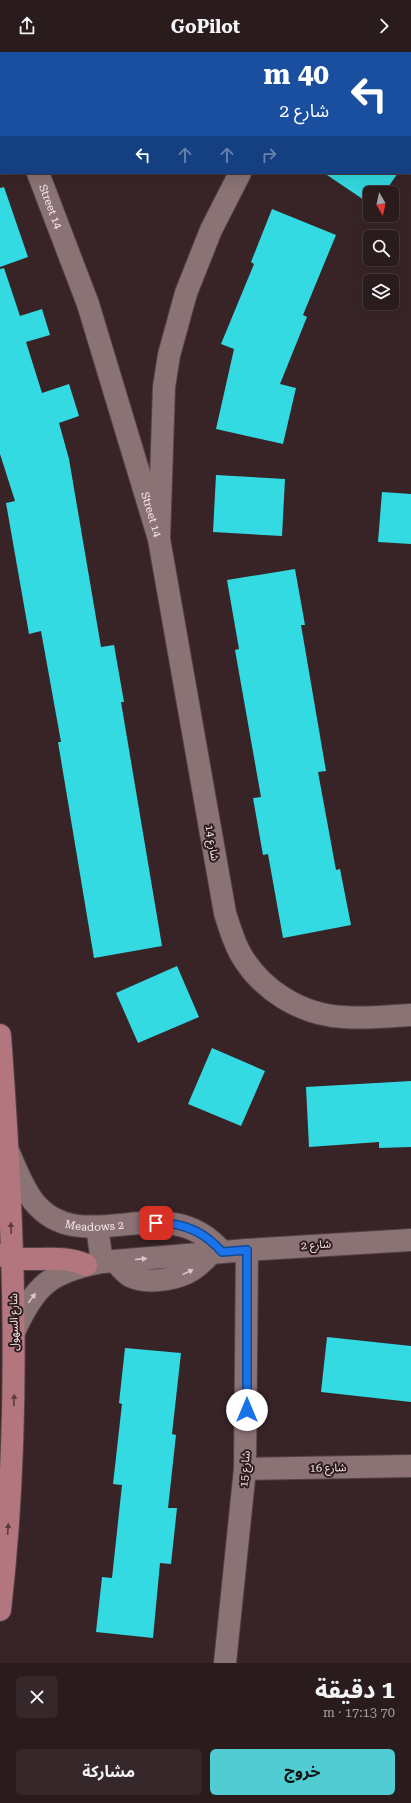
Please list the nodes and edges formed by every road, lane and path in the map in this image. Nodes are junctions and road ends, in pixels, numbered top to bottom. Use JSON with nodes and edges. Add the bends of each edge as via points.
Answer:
{"nodes":[{"id":1,"x":38,"y":174,"type":"edge"},
{"id":2,"x":239,"y":174,"type":"edge"},
{"id":3,"x":159,"y":539,"type":"junction"},
{"id":4,"x":411,"y":1015,"type":"edge"},
{"id":5,"x":0,"y":1035,"type":"edge"},
{"id":6,"x":9,"y":1153,"type":"junction"},
{"id":7,"x":97,"y":1227,"type":"junction"},
{"id":8,"x":411,"y":1240,"type":"edge"},
{"id":9,"x":247,"y":1250,"type":"junction"},
{"id":10,"x":216,"y":1252,"type":"junction"},
{"id":11,"x":6,"y":1257,"type":"edge"},
{"id":12,"x":101,"y":1263,"type":"junction"},
{"id":13,"x":14,"y":1332,"type":"junction"},
{"id":14,"x":411,"y":1466,"type":"edge"},
{"id":15,"x":246,"y":1469,"type":"junction"},
{"id":16,"x":0,"y":1610,"type":"edge"},
{"id":17,"x":225,"y":1663,"type":"edge"}],
"edges":[{"from":1,"to":3,"type":"street","name":"Street 14","via":[[88,304]]},
{"from":2,"to":3,"type":"street","name":"Street 14","via":[[211,230],[186,293],[169,355],[164,387]]},
{"from":3,"to":4,"type":"street","name":"شارع 14","via":[[225,913],[240,952],[266,985],[303,1008],[344,1017]]},
{"from":5,"to":6,"type":"main road","name":"شارع السهول"},
{"from":6,"to":7,"type":"street","name":"Meadows 2","via":[[27,1192],[44,1211],[66,1223]]},
{"from":11,"to":6,"type":"main road","name":"شارع السهول","one_way":true},
{"from":7,"to":10,"type":"street","name":"Meadows 2","via":[[146,1223],[180,1224],[214,1242]]},
{"from":7,"to":12,"type":"street"},
{"from":8,"to":9,"type":"street","name":"شارع 2"},
{"from":9,"to":10,"type":"street","name":"شارع 2"},
{"from":9,"to":15,"type":"street","name":"شارع 15"},
{"from":12,"to":10,"type":"street","one_way":true,"via":[[146,1280],[172,1278],[199,1266]]},
{"from":11,"to":12,"type":"main road","via":[[62,1258]]},
{"from":11,"to":13,"type":"main road","name":"شارع السهول"},
{"from":13,"to":12,"type":"street","one_way":true,"via":[[25,1309],[43,1286],[66,1271]]},
{"from":16,"to":13,"type":"main road","name":"شارع السهول","one_way":true,"via":[[11,1490],[15,1386]]},
{"from":14,"to":15,"type":"street","name":"شارع 16"},
{"from":15,"to":17,"type":"street","name":"شارع 15"}]}
